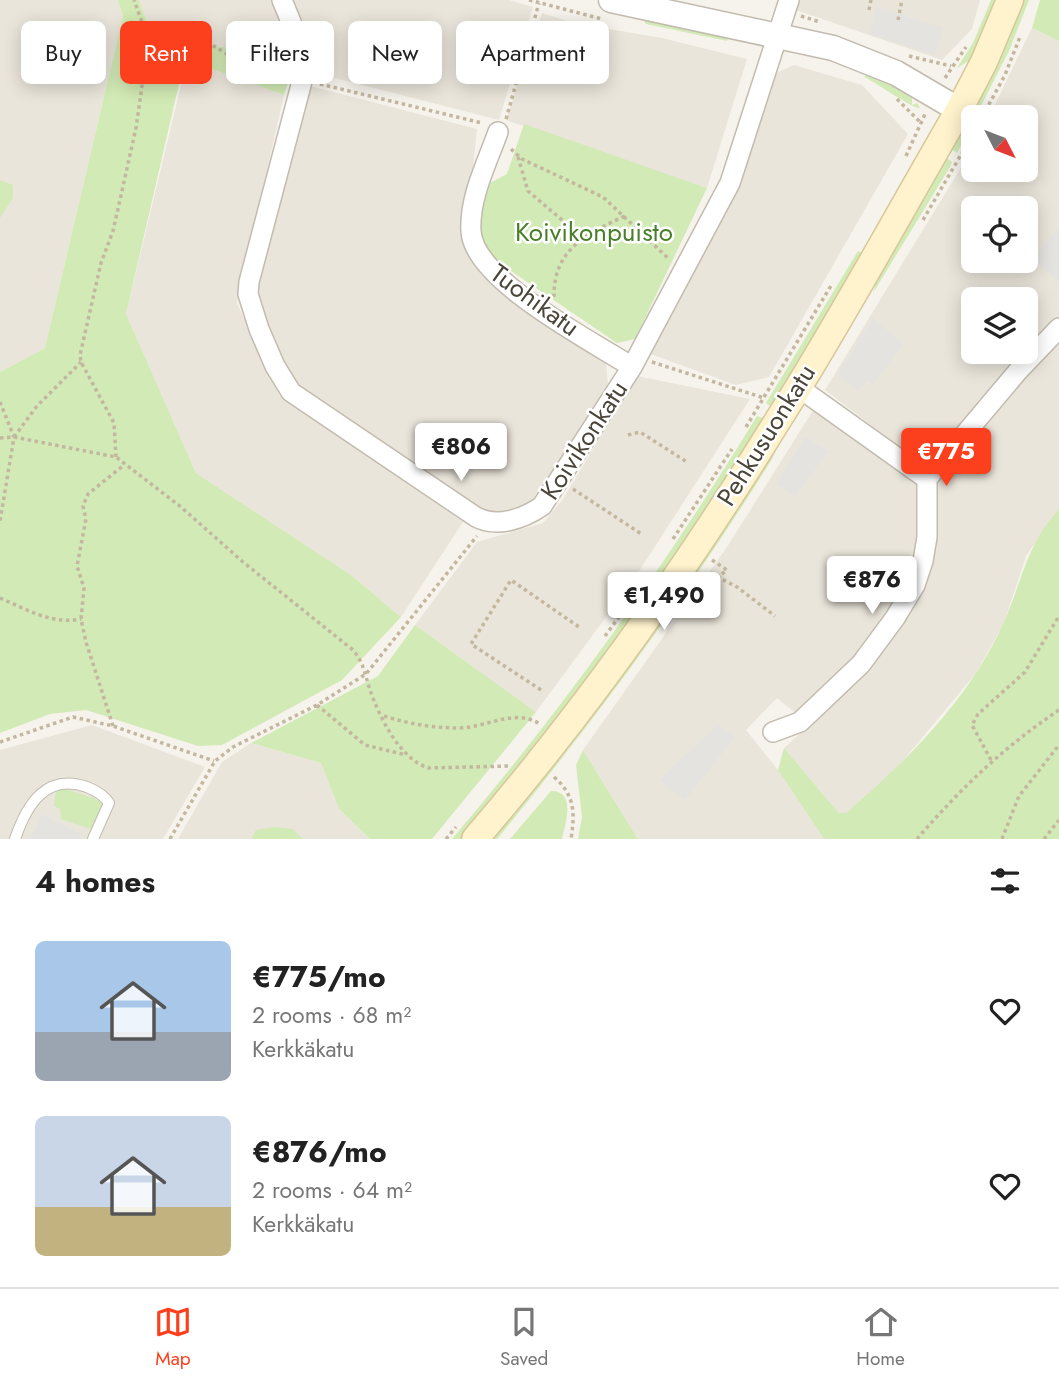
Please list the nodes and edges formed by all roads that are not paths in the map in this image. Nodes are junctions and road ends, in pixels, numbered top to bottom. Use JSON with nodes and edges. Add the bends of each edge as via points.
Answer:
{"nodes":[{"id":1,"x":282,"y":0,"type":"edge"},
{"id":2,"x":789,"y":0,"type":"edge"},
{"id":3,"x":1010,"y":0,"type":"edge"},
{"id":4,"x":607,"y":9,"type":"edge"},
{"id":5,"x":780,"y":36,"type":"junction"},
{"id":6,"x":959,"y":110,"type":"junction"},
{"id":7,"x":498,"y":132,"type":"road end"},
{"id":8,"x":1059,"y":328,"type":"edge"},
{"id":9,"x":634,"y":362,"type":"junction"},
{"id":10,"x":798,"y":387,"type":"junction"},
{"id":11,"x":927,"y":478,"type":"junction"},
{"id":12,"x":773,"y":732,"type":"dead end"},
{"id":13,"x":468,"y":830,"type":"edge"},
{"id":14,"x":15,"y":839,"type":"edge"},
{"id":15,"x":93,"y":839,"type":"edge"}],
"edges":[{"from":1,"to":9,"type":"street","name":"Koivikonkatu","via":[[305,56],[248,294],[275,366],[297,398],[487,522],[523,517],[542,506]]},
{"from":2,"to":5,"type":"street","name":"Koivikonkatu"},
{"from":3,"to":6,"type":"main road","name":"Pehkusuonkatu"},
{"from":4,"to":5,"type":"street"},
{"from":5,"to":6,"type":"street","via":[[878,64]]},
{"from":5,"to":9,"type":"street","name":"Koivikonkatu","via":[[730,183]]},
{"from":6,"to":10,"type":"main road","name":"Pehkusuonkatu"},
{"from":7,"to":9,"type":"street","name":"Tuohikatu","via":[[471,224],[473,243],[490,272],[555,317]]},
{"from":8,"to":11,"type":"street"},
{"from":10,"to":11,"type":"street"},
{"from":10,"to":13,"type":"main road","name":"Pehkusuonkatu","via":[[640,625],[533,768]]},
{"from":11,"to":12,"type":"street","via":[[928,537],[923,561],[895,618],[861,664],[800,722]]},
{"from":14,"to":15,"type":"lane","via":[[36,800],[49,788],[66,782],[99,793],[109,803]]}]}
